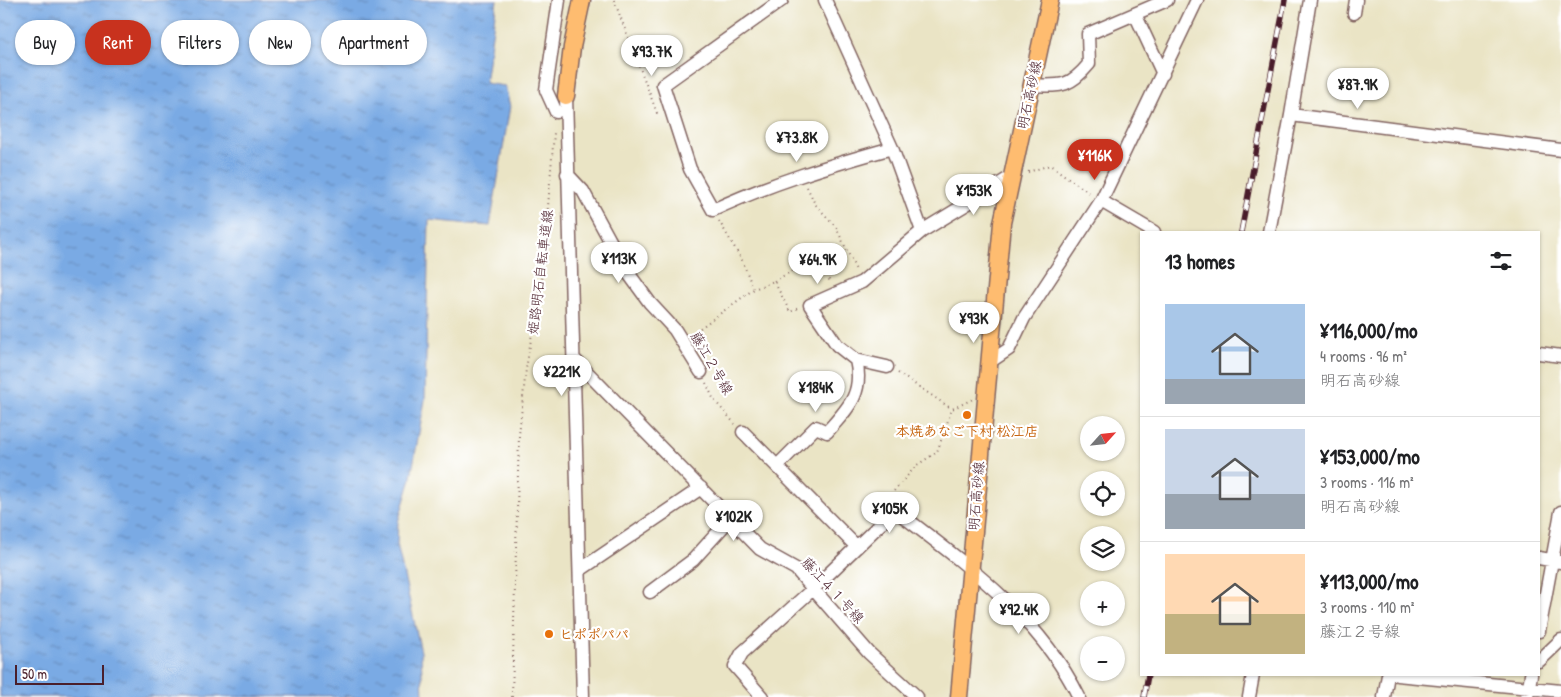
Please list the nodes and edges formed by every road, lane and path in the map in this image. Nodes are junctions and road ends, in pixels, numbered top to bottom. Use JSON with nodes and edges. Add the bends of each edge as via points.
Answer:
{"nodes":[{"id":1,"x":558,"y":0,"type":"edge"},
{"id":2,"x":582,"y":0,"type":"edge"},
{"id":3,"x":614,"y":0,"type":"edge"},
{"id":4,"x":782,"y":0,"type":"edge"},
{"id":5,"x":825,"y":0,"type":"edge"},
{"id":6,"x":1050,"y":0,"type":"edge"},
{"id":7,"x":1167,"y":0,"type":"edge"},
{"id":8,"x":1193,"y":0,"type":"edge"},
{"id":9,"x":1310,"y":0,"type":"edge"},
{"id":10,"x":1134,"y":14,"type":"junction"},
{"id":11,"x":1163,"y":74,"type":"junction"},
{"id":12,"x":1031,"y":85,"type":"junction"},
{"id":13,"x":566,"y":96,"type":"joint"},
{"id":14,"x":670,"y":109,"type":"junction"},
{"id":15,"x":556,"y":112,"type":"joint"},
{"id":16,"x":1291,"y":115,"type":"junction"},
{"id":17,"x":892,"y":148,"type":"junction"},
{"id":18,"x":1561,"y":150,"type":"edge"},
{"id":19,"x":567,"y":174,"type":"junction"},
{"id":20,"x":802,"y":176,"type":"junction"},
{"id":21,"x":1012,"y":177,"type":"junction"},
{"id":22,"x":1101,"y":201,"type":"junction"},
{"id":23,"x":714,"y":210,"type":"junction"},
{"id":24,"x":922,"y":231,"type":"junction"},
{"id":25,"x":1152,"y":231,"type":"edge"},
{"id":26,"x":1269,"y":231,"type":"edge"},
{"id":27,"x":774,"y":281,"type":"junction"},
{"id":28,"x":862,"y":282,"type":"junction"},
{"id":29,"x":754,"y":289,"type":"junction"},
{"id":30,"x":836,"y":292,"type":"junction"},
{"id":31,"x":810,"y":305,"type":"junction"},
{"id":32,"x":682,"y":341,"type":"junction"},
{"id":33,"x":1540,"y":353,"type":"edge"},
{"id":34,"x":1561,"y":356,"type":"edge"},
{"id":35,"x":575,"y":360,"type":"junction"},
{"id":36,"x":856,"y":360,"type":"junction"},
{"id":37,"x":988,"y":363,"type":"junction"},
{"id":38,"x":887,"y":367,"type":"joint"},
{"id":39,"x":700,"y":372,"type":"joint"},
{"id":40,"x":967,"y":402,"type":"dead end"},
{"id":41,"x":952,"y":409,"type":"junction"},
{"id":42,"x":742,"y":432,"type":"joint"},
{"id":43,"x":777,"y":466,"type":"junction"},
{"id":44,"x":701,"y":488,"type":"junction"},
{"id":45,"x":879,"y":508,"type":"dead end"},
{"id":46,"x":1561,"y":512,"type":"edge"},
{"id":47,"x":730,"y":519,"type":"junction"},
{"id":48,"x":857,"y":547,"type":"junction"},
{"id":49,"x":1540,"y":558,"type":"edge"},
{"id":50,"x":1556,"y":561,"type":"edge"},
{"id":51,"x":970,"y":568,"type":"junction"},
{"id":52,"x":580,"y":570,"type":"junction"},
{"id":53,"x":814,"y":588,"type":"junction"},
{"id":54,"x":650,"y":592,"type":"dead end"},
{"id":55,"x":1540,"y":627,"type":"edge"},
{"id":56,"x":1561,"y":640,"type":"edge"},
{"id":57,"x":1540,"y":660,"type":"edge"},
{"id":58,"x":1253,"y":676,"type":"edge"},
{"id":59,"x":1388,"y":676,"type":"edge"},
{"id":60,"x":1409,"y":676,"type":"edge"},
{"id":61,"x":1529,"y":686,"type":"edge"},
{"id":62,"x":1561,"y":691,"type":"edge"},
{"id":63,"x":512,"y":697,"type":"edge"},
{"id":64,"x":582,"y":697,"type":"edge"},
{"id":65,"x":762,"y":697,"type":"edge"},
{"id":66,"x":917,"y":697,"type":"edge"},
{"id":67,"x":959,"y":697,"type":"edge"},
{"id":68,"x":1079,"y":697,"type":"edge"},
{"id":69,"x":1249,"y":697,"type":"edge"},
{"id":70,"x":1384,"y":697,"type":"edge"}],
"edges":[{"from":1,"to":15,"type":"street","via":[[546,90]]},
{"from":2,"to":13,"type":"main road"},
{"from":3,"to":14,"type":"path","via":[[657,113]]},
{"from":4,"to":14,"type":"street","via":[[663,85]]},
{"from":5,"to":17,"type":"street"},
{"from":6,"to":12,"type":"main road","name":"明石高砂線"},
{"from":7,"to":10,"type":"street"},
{"from":8,"to":11,"type":"street"},
{"from":9,"to":16,"type":"street"},
{"from":10,"to":11,"type":"street"},
{"from":10,"to":12,"type":"street","via":[[1088,34],[1089,64],[1078,77],[1060,86]]},
{"from":11,"to":22,"type":"street"},
{"from":12,"to":21,"type":"main road","name":"明石高砂線"},
{"from":13,"to":19,"type":"street"},
{"from":14,"to":23,"type":"street","via":[[690,169]]},
{"from":15,"to":63,"type":"path","name":"姫路明石自転車道線","via":[[543,268],[518,435]]},
{"from":16,"to":18,"type":"street"},
{"from":16,"to":26,"type":"street"},
{"from":17,"to":20,"type":"street"},
{"from":17,"to":24,"type":"street"},
{"from":19,"to":32,"type":"street","name":"藤江２号線","via":[[583,191],[626,270]]},
{"from":19,"to":35,"type":"street"},
{"from":20,"to":23,"type":"street","via":[[752,192]]},
{"from":20,"to":28,"type":"path","via":[[816,204],[836,227]]},
{"from":21,"to":22,"type":"path","via":[[1050,165]]},
{"from":21,"to":24,"type":"street"},
{"from":21,"to":37,"type":"main road","name":"明石高砂線","via":[[1002,223]]},
{"from":22,"to":25,"type":"street"},
{"from":22,"to":37,"type":"street","via":[[1024,318],[1009,349]]},
{"from":23,"to":29,"type":"path"},
{"from":24,"to":28,"type":"street"},
{"from":27,"to":29,"type":"path"},
{"from":27,"to":30,"type":"path","via":[[818,257]]},
{"from":27,"to":31,"type":"path","via":[[790,312]]},
{"from":28,"to":30,"type":"street"},
{"from":29,"to":32,"type":"path"},
{"from":30,"to":31,"type":"street"},
{"from":31,"to":36,"type":"street","via":[[837,345]]},
{"from":32,"to":39,"type":"street","name":"藤江２号線"},
{"from":33,"to":34,"type":"street"},
{"from":35,"to":44,"type":"street","name":"藤江４１号線"},
{"from":35,"to":52,"type":"street"},
{"from":36,"to":38,"type":"street"},
{"from":36,"to":43,"type":"street","via":[[860,377],[851,404],[827,432],[816,427]]},
{"from":37,"to":51,"type":"main road","name":"明石高砂線"},
{"from":38,"to":41,"type":"path"},
{"from":39,"to":42,"type":"path","name":"藤江２号線","via":[[714,400]]},
{"from":40,"to":41,"type":"path"},
{"from":41,"to":45,"type":"path","via":[[938,452],[917,465]]},
{"from":42,"to":43,"type":"street"},
{"from":43,"to":48,"type":"street"},
{"from":44,"to":47,"type":"street","name":"藤江４１号線"},
{"from":44,"to":52,"type":"street"},
{"from":46,"to":50,"type":"street"},
{"from":47,"to":53,"type":"street","name":"藤江４１号線","via":[[760,549],[796,569]]},
{"from":47,"to":54,"type":"street","via":[[693,560]]},
{"from":48,"to":51,"type":"street","via":[[895,510]]},
{"from":48,"to":53,"type":"street"},
{"from":49,"to":50,"type":"street"},
{"from":50,"to":55,"type":"street"},
{"from":51,"to":67,"type":"main road","name":"明石高砂線"},
{"from":51,"to":68,"type":"street","via":[[1020,614],[1068,674]]},
{"from":52,"to":64,"type":"street"},
{"from":53,"to":65,"type":"street","via":[[742,654],[736,666]]},
{"from":53,"to":66,"type":"street","name":"藤江４１号線","via":[[869,653]]},
{"from":56,"to":57,"type":"street"},
{"from":58,"to":69,"type":"street"},
{"from":59,"to":70,"type":"street"},
{"from":60,"to":61,"type":"street"},
{"from":61,"to":62,"type":"street"}]}
